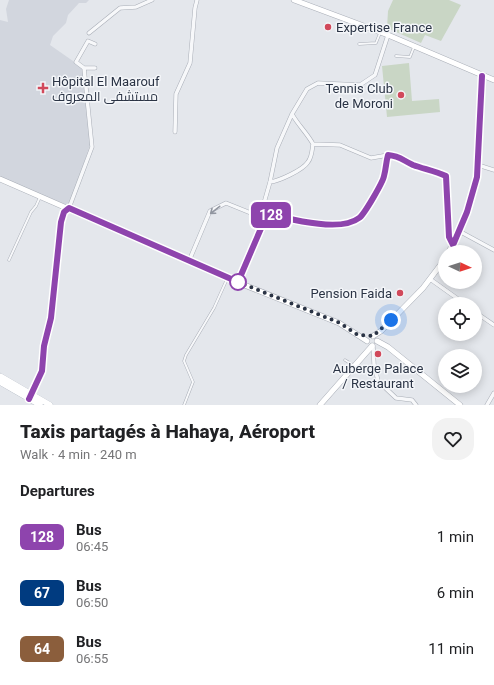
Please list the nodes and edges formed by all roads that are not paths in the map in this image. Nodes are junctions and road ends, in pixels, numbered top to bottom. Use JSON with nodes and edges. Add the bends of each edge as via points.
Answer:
{"nodes":[{"id":1,"x":152,"y":0,"type":"edge"},
{"id":2,"x":197,"y":0,"type":"edge"},
{"id":3,"x":294,"y":0,"type":"edge"},
{"id":4,"x":89,"y":32,"type":"dead end"},
{"id":5,"x":380,"y":33,"type":"junction"},
{"id":6,"x":388,"y":35,"type":"junction"},
{"id":7,"x":95,"y":44,"type":"dead end"},
{"id":8,"x":358,"y":44,"type":"dead end"},
{"id":9,"x":414,"y":46,"type":"junction"},
{"id":10,"x":396,"y":56,"type":"dead end"},
{"id":11,"x":84,"y":68,"type":"junction"},
{"id":12,"x":95,"y":68,"type":"dead end"},
{"id":13,"x":482,"y":76,"type":"junction"},
{"id":14,"x":494,"y":80,"type":"edge"},
{"id":15,"x":292,"y":114,"type":"junction"},
{"id":16,"x":175,"y":132,"type":"dead end"},
{"id":17,"x":314,"y":144,"type":"junction"},
{"id":18,"x":388,"y":155,"type":"junction"},
{"id":19,"x":478,"y":165,"type":"junction"},
{"id":20,"x":494,"y":170,"type":"edge"},
{"id":21,"x":0,"y":179,"type":"edge"},
{"id":22,"x":270,"y":182,"type":"junction"},
{"id":23,"x":40,"y":196,"type":"junction"},
{"id":24,"x":69,"y":208,"type":"junction"},
{"id":25,"x":263,"y":212,"type":"junction"},
{"id":26,"x":263,"y":218,"type":"junction"},
{"id":27,"x":459,"y":231,"type":"junction"},
{"id":28,"x":453,"y":245,"type":"joint"},
{"id":29,"x":494,"y":250,"type":"edge"},
{"id":30,"x":9,"y":260,"type":"dead end"},
{"id":31,"x":189,"y":261,"type":"junction"},
{"id":32,"x":438,"y":268,"type":"edge"},
{"id":33,"x":227,"y":278,"type":"junction"},
{"id":34,"x":430,"y":279,"type":"junction"},
{"id":35,"x":238,"y":282,"type":"junction"},
{"id":36,"x":455,"y":297,"type":"edge"},
{"id":37,"x":482,"y":317,"type":"edge"},
{"id":38,"x":494,"y":325,"type":"edge"},
{"id":39,"x":372,"y":341,"type":"junction"},
{"id":40,"x":345,"y":360,"type":"dead end"},
{"id":41,"x":354,"y":366,"type":"junction"},
{"id":42,"x":0,"y":376,"type":"edge"},
{"id":43,"x":0,"y":382,"type":"edge"},
{"id":44,"x":494,"y":393,"type":"edge"},
{"id":45,"x":30,"y":397,"type":"junction"},
{"id":46,"x":322,"y":404,"type":"edge"},
{"id":47,"x":40,"y":405,"type":"edge"},
{"id":48,"x":50,"y":405,"type":"edge"},
{"id":49,"x":184,"y":405,"type":"edge"},
{"id":50,"x":416,"y":405,"type":"edge"},
{"id":51,"x":460,"y":405,"type":"edge"},
{"id":52,"x":487,"y":405,"type":"edge"}],
"edges":[{"from":1,"to":4,"type":"street","via":[[136,7],[120,8]]},
{"from":2,"to":16,"type":"street","via":[[190,63],[176,94]]},
{"from":3,"to":5,"type":"main road"},
{"from":5,"to":6,"type":"main road"},
{"from":5,"to":8,"type":"lane","via":[[376,43]]},
{"from":6,"to":9,"type":"main road"},
{"from":6,"to":15,"type":"street","via":[[375,75],[360,85],[312,85]]},
{"from":7,"to":11,"type":"street","via":[[88,41],[81,50],[76,62]]},
{"from":9,"to":10,"type":"lane","via":[[410,57]]},
{"from":9,"to":13,"type":"main road"},
{"from":11,"to":12,"type":"street"},
{"from":11,"to":24,"type":"street","via":[[92,147]]},
{"from":13,"to":14,"type":"main road"},
{"from":13,"to":19,"type":"main road"},
{"from":15,"to":17,"type":"street"},
{"from":15,"to":22,"type":"street","via":[[277,148]]},
{"from":17,"to":18,"type":"street","via":[[340,145],[371,158]]},
{"from":17,"to":22,"type":"street","via":[[308,162],[279,181]]},
{"from":18,"to":25,"type":"street","via":[[380,186],[365,211],[356,220],[322,224],[290,220]]},
{"from":18,"to":28,"type":"street","via":[[398,156],[414,165],[446,176],[449,237]]},
{"from":19,"to":20,"type":"street"},
{"from":19,"to":27,"type":"main road","via":[[473,193]]},
{"from":21,"to":23,"type":"main road"},
{"from":22,"to":25,"type":"street"},
{"from":23,"to":24,"type":"main road"},
{"from":23,"to":30,"type":"lane"},
{"from":24,"to":31,"type":"main road"},
{"from":24,"to":45,"type":"street","via":[[64,212],[61,222],[51,318],[44,346],[42,371]]},
{"from":25,"to":26,"type":"street"},
{"from":26,"to":31,"type":"street","one_way":true,"via":[[226,203],[210,211]]},
{"from":26,"to":35,"type":"street"},
{"from":27,"to":28,"type":"main road"},
{"from":27,"to":29,"type":"street"},
{"from":31,"to":33,"type":"main road"},
{"from":32,"to":34,"type":"main road"},
{"from":33,"to":35,"type":"main road"},
{"from":33,"to":49,"type":"lane","via":[[214,308],[186,355],[184,362],[193,382]]},
{"from":34,"to":36,"type":"street"},
{"from":34,"to":39,"type":"main road"},
{"from":35,"to":39,"type":"main road","via":[[340,323]]},
{"from":37,"to":38,"type":"street"},
{"from":39,"to":41,"type":"main road"},
{"from":39,"to":50,"type":"street","via":[[378,380],[396,398],[412,400]]},
{"from":39,"to":51,"type":"main road","via":[[388,347]]},
{"from":40,"to":41,"type":"lane"},
{"from":41,"to":46,"type":"main road"},
{"from":42,"to":45,"type":"main road"},
{"from":43,"to":45,"type":"main road"},
{"from":44,"to":52,"type":"street"},
{"from":45,"to":47,"type":"main road"},
{"from":45,"to":48,"type":"main road"}]}
